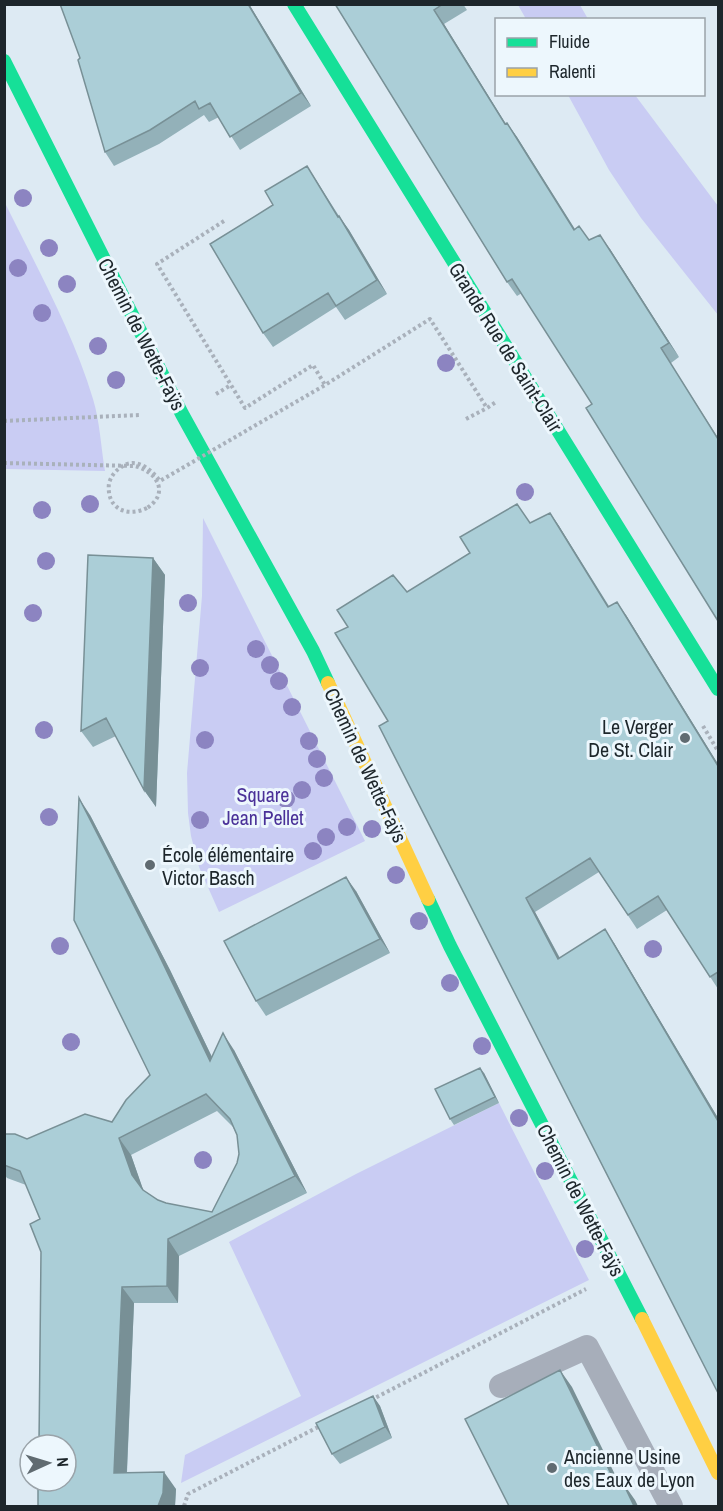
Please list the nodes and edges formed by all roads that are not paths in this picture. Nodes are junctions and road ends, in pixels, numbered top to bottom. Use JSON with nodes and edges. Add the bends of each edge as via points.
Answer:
{"nodes":[{"id":1,"x":294,"y":4,"type":"edge"},
{"id":2,"x":4,"y":61,"type":"edge"},
{"id":3,"x":718,"y":688,"type":"edge"},
{"id":4,"x":501,"y":1386,"type":"dead end"},
{"id":5,"x":718,"y":1473,"type":"edge"},
{"id":6,"x":671,"y":1506,"type":"edge"}],
"edges":[{"from":1,"to":3,"type":"main road","name":"Grande Rue de Saint-Clair"},
{"from":2,"to":5,"type":"main road","name":"Chemin de Wette-Faÿs","via":[[182,414],[312,651],[450,946]]},
{"from":4,"to":6,"type":"lane","via":[[587,1347]]}]}
